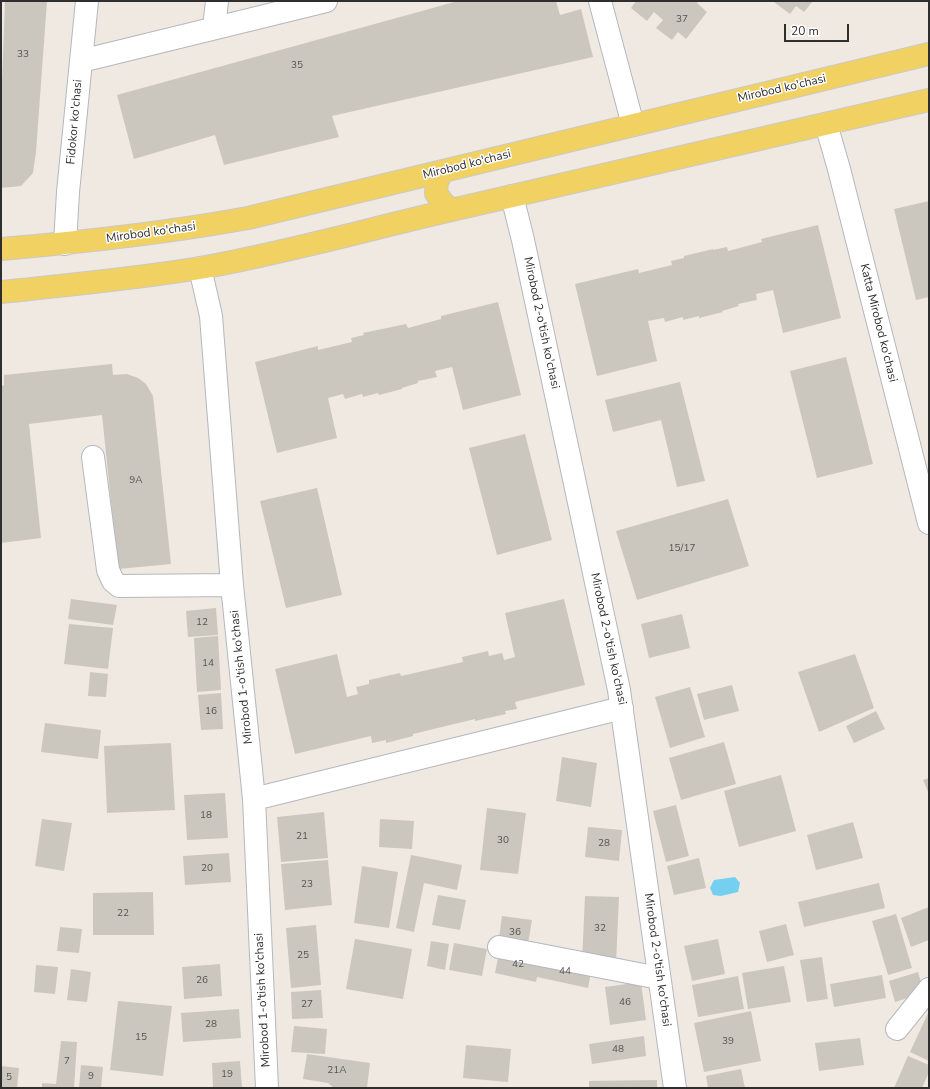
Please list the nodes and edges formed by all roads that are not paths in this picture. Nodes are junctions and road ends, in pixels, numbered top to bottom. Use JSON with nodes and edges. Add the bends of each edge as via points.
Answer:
{"nodes":[{"id":1,"x":87,"y":1,"type":"edge"},
{"id":2,"x":217,"y":1,"type":"edge"},
{"id":3,"x":326,"y":1,"type":"edge"},
{"id":4,"x":600,"y":1,"type":"edge"},
{"id":5,"x":214,"y":28,"type":"junction"},
{"id":6,"x":929,"y":54,"type":"edge"},
{"id":7,"x":81,"y":61,"type":"junction"},
{"id":8,"x":929,"y":100,"type":"edge"},
{"id":9,"x":826,"y":124,"type":"junction"},
{"id":10,"x":633,"y":125,"type":"junction"},
{"id":11,"x":443,"y":171,"type":"junction"},
{"id":12,"x":512,"y":196,"type":"junction"},
{"id":13,"x":452,"y":210,"type":"junction"},
{"id":14,"x":65,"y":244,"type":"junction"},
{"id":15,"x":1,"y":249,"type":"edge"},
{"id":16,"x":200,"y":268,"type":"junction"},
{"id":17,"x":1,"y":292,"type":"edge"},
{"id":18,"x":93,"y":457,"type":"dead end"},
{"id":19,"x":929,"y":523,"type":"edge"},
{"id":20,"x":232,"y":585,"type":"junction"},
{"id":21,"x":622,"y":708,"type":"junction"},
{"id":22,"x":254,"y":799,"type":"junction"},
{"id":23,"x":499,"y":947,"type":"dead end"},
{"id":24,"x":659,"y":978,"type":"junction"},
{"id":25,"x":929,"y":989,"type":"edge"},
{"id":26,"x":897,"y":1029,"type":"dead end"},
{"id":27,"x":267,"y":1088,"type":"edge"},
{"id":28,"x":675,"y":1088,"type":"edge"}],
"edges":[{"from":1,"to":7,"type":"street","name":"Fidokor ko'chasi"},
{"from":2,"to":5,"type":"street"},
{"from":3,"to":5,"type":"street"},
{"from":4,"to":10,"type":"street"},
{"from":5,"to":7,"type":"street"},
{"from":6,"to":10,"type":"main road","name":"Mirobod ko'chasi"},
{"from":7,"to":14,"type":"street","name":"Fidokor ko'chasi"},
{"from":8,"to":9,"type":"main road"},
{"from":9,"to":12,"type":"main road"},
{"from":9,"to":19,"type":"street","name":"Katta Mirobod ko'chasi"},
{"from":10,"to":11,"type":"main road","name":"Mirobod ko'chasi"},
{"from":11,"to":13,"type":"main road","via":[[437,182],[436,193]]},
{"from":11,"to":14,"type":"main road","name":"Mirobod ko'chasi","via":[[248,218]]},
{"from":12,"to":13,"type":"main road"},
{"from":12,"to":21,"type":"street","name":"Mirobod 2-o'tish ko'chasi"},
{"from":13,"to":16,"type":"main road","via":[[308,246]]},
{"from":14,"to":15,"type":"main road","name":"Mirobod ko'chasi"},
{"from":16,"to":17,"type":"main road"},
{"from":16,"to":20,"type":"street","name":"Mirobod 1-o'tish ko'chasi","via":[[211,316]]},
{"from":18,"to":20,"type":"street","via":[[108,570],[113,581],[119,586]]},
{"from":20,"to":22,"type":"street","name":"Mirobod 1-o'tish ko'chasi"},
{"from":21,"to":22,"type":"street"},
{"from":21,"to":24,"type":"street","name":"Mirobod 2-o'tish ko'chasi"},
{"from":22,"to":27,"type":"street","name":"Mirobod 1-o'tish ko'chasi"},
{"from":23,"to":24,"type":"street"},
{"from":24,"to":28,"type":"street","name":"Mirobod 2-o'tish ko'chasi"},
{"from":25,"to":26,"type":"street"}]}
